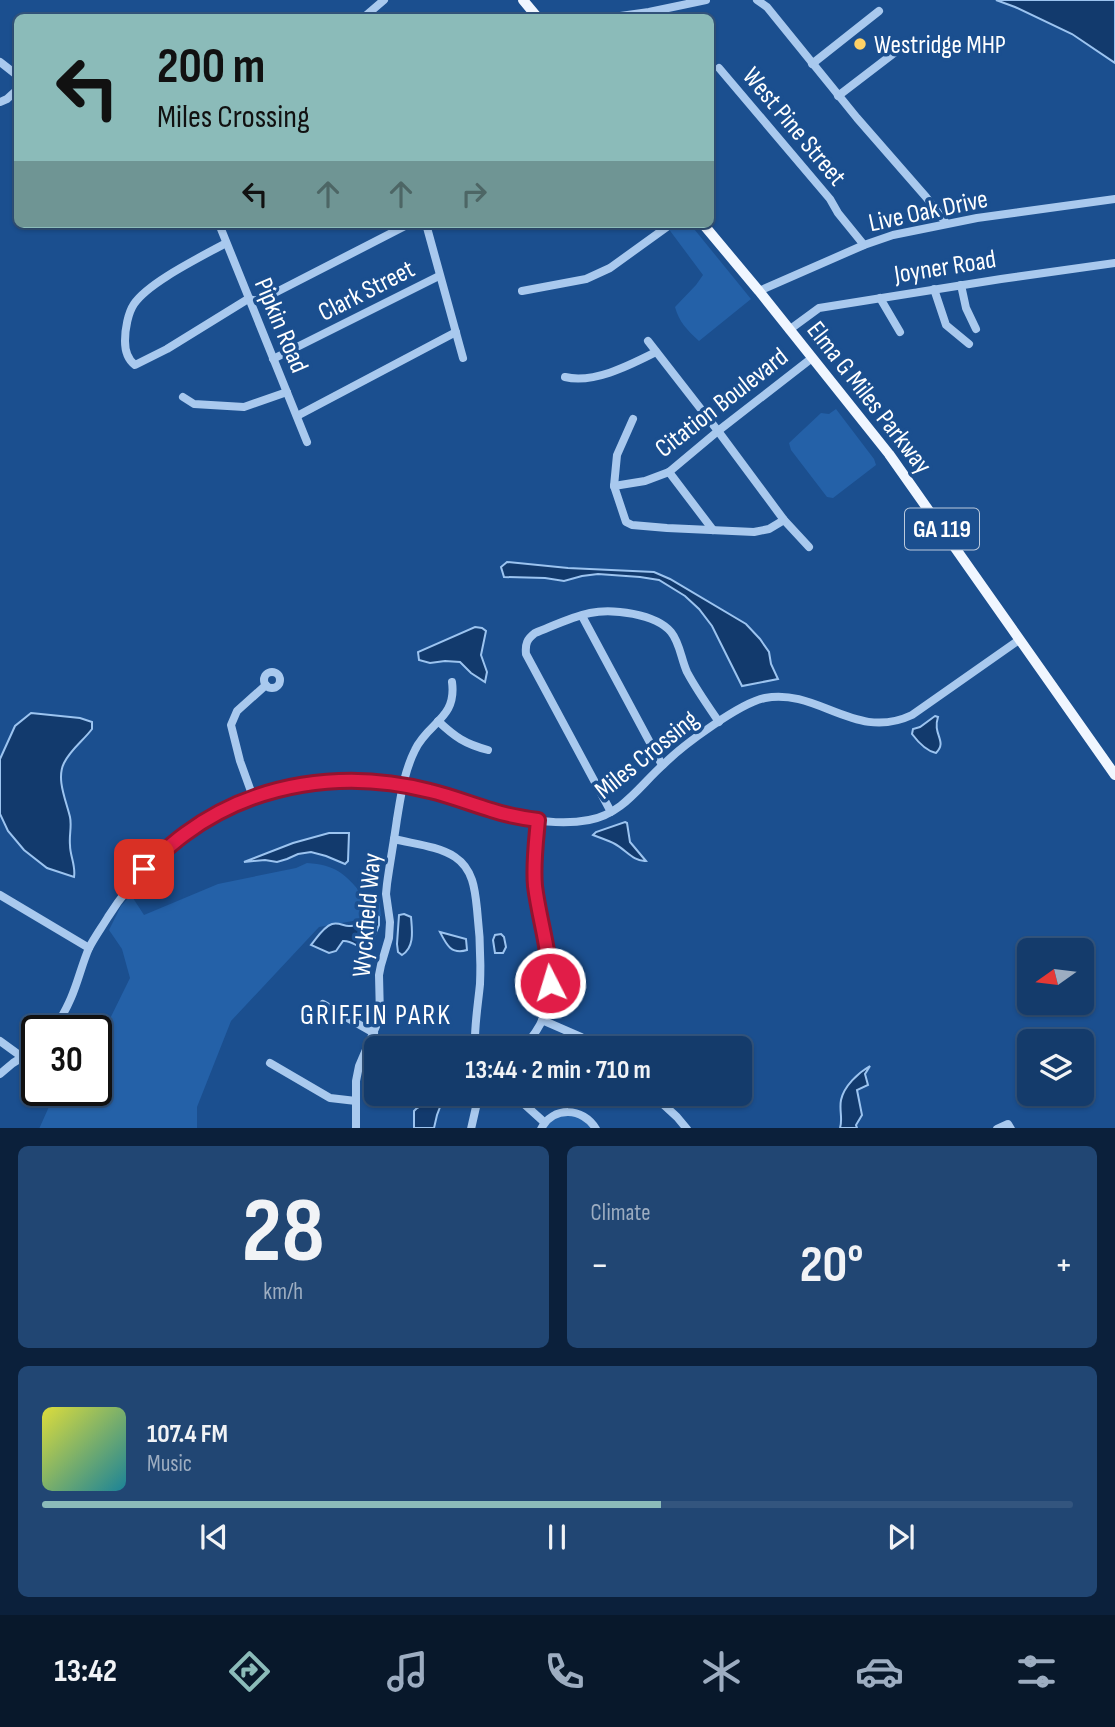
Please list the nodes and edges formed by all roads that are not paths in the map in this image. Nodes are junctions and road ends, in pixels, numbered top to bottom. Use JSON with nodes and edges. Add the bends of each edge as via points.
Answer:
{"nodes":[{"id":1,"x":523,"y":0,"type":"edge"},
{"id":2,"x":706,"y":0,"type":"edge"},
{"id":3,"x":757,"y":0,"type":"edge"},
{"id":4,"x":879,"y":11,"type":"dead end"},
{"id":5,"x":535,"y":14,"type":"edge"},
{"id":6,"x":633,"y":14,"type":"edge"},
{"id":7,"x":902,"y":47,"type":"dead end"},
{"id":8,"x":0,"y":62,"type":"edge"},
{"id":9,"x":812,"y":64,"type":"junction"},
{"id":10,"x":719,"y":68,"type":"dead end"},
{"id":11,"x":14,"y":73,"type":"edge"},
{"id":12,"x":838,"y":96,"type":"junction"},
{"id":13,"x":1115,"y":199,"type":"edge"},
{"id":14,"x":946,"y":223,"type":"junction"},
{"id":15,"x":220,"y":228,"type":"edge"},
{"id":16,"x":401,"y":228,"type":"edge"},
{"id":17,"x":427,"y":228,"type":"edge"},
{"id":18,"x":665,"y":228,"type":"edge"},
{"id":19,"x":706,"y":228,"type":"edge"},
{"id":20,"x":226,"y":243,"type":"junction"},
{"id":21,"x":864,"y":244,"type":"junction"},
{"id":22,"x":1115,"y":263,"type":"edge"},
{"id":23,"x":439,"y":276,"type":"junction"},
{"id":24,"x":961,"y":285,"type":"junction"},
{"id":25,"x":934,"y":289,"type":"junction"},
{"id":26,"x":522,"y":291,"type":"dead end"},
{"id":27,"x":759,"y":291,"type":"junction"},
{"id":28,"x":880,"y":298,"type":"junction"},
{"id":29,"x":248,"y":299,"type":"junction"},
{"id":30,"x":976,"y":329,"type":"dead end"},
{"id":31,"x":789,"y":331,"type":"junction"},
{"id":32,"x":456,"y":332,"type":"junction"},
{"id":33,"x":900,"y":332,"type":"dead end"},
{"id":34,"x":648,"y":341,"type":"dead end"},
{"id":35,"x":969,"y":344,"type":"dead end"},
{"id":36,"x":656,"y":352,"type":"junction"},
{"id":37,"x":463,"y":358,"type":"dead end"},
{"id":38,"x":812,"y":358,"type":"junction"},
{"id":39,"x":273,"y":359,"type":"junction"},
{"id":40,"x":565,"y":377,"type":"dead end"},
{"id":41,"x":287,"y":392,"type":"junction"},
{"id":42,"x":183,"y":397,"type":"dead end"},
{"id":43,"x":297,"y":416,"type":"junction"},
{"id":44,"x":633,"y":419,"type":"dead end"},
{"id":45,"x":718,"y":431,"type":"junction"},
{"id":46,"x":307,"y":442,"type":"dead end"},
{"id":47,"x":669,"y":472,"type":"junction"},
{"id":48,"x":614,"y":486,"type":"junction"},
{"id":49,"x":784,"y":520,"type":"junction"},
{"id":50,"x":713,"y":530,"type":"junction"},
{"id":51,"x":809,"y":547,"type":"dead end"},
{"id":52,"x":582,"y":615,"type":"junction"},
{"id":53,"x":1019,"y":640,"type":"junction"},
{"id":54,"x":452,"y":682,"type":"dead end"},
{"id":55,"x":266,"y":685,"type":"dead end"},
{"id":56,"x":439,"y":721,"type":"junction"},
{"id":57,"x":719,"y":722,"type":"junction"},
{"id":58,"x":488,"y":750,"type":"dead end"},
{"id":59,"x":662,"y":765,"type":"junction"},
{"id":60,"x":1115,"y":775,"type":"edge"},
{"id":61,"x":403,"y":785,"type":"junction"},
{"id":62,"x":253,"y":797,"type":"junction"},
{"id":63,"x":611,"y":813,"type":"junction"},
{"id":64,"x":538,"y":820,"type":"junction"},
{"id":65,"x":394,"y":839,"type":"junction"},
{"id":66,"x":0,"y":895,"type":"edge"},
{"id":67,"x":89,"y":948,"type":"junction"},
{"id":68,"x":323,"y":1004,"type":"dead end"},
{"id":69,"x":62,"y":1015,"type":"edge"},
{"id":70,"x":542,"y":1020,"type":"junction"},
{"id":71,"x":374,"y":1033,"type":"junction"},
{"id":72,"x":476,"y":1036,"type":"edge"},
{"id":73,"x":531,"y":1036,"type":"edge"},
{"id":74,"x":579,"y":1036,"type":"edge"},
{"id":75,"x":0,"y":1041,"type":"edge"},
{"id":76,"x":21,"y":1056,"type":"edge"},
{"id":77,"x":21,"y":1058,"type":"edge"},
{"id":78,"x":270,"y":1063,"type":"dead end"},
{"id":79,"x":0,"y":1074,"type":"edge"},
{"id":80,"x":356,"y":1101,"type":"junction"},
{"id":81,"x":476,"y":1106,"type":"edge"},
{"id":82,"x":525,"y":1106,"type":"edge"},
{"id":83,"x":665,"y":1106,"type":"edge"},
{"id":84,"x":543,"y":1125,"type":"edge"},
{"id":85,"x":356,"y":1128,"type":"edge"},
{"id":86,"x":471,"y":1128,"type":"edge"},
{"id":87,"x":595,"y":1128,"type":"edge"},
{"id":88,"x":686,"y":1128,"type":"edge"}],
"edges":[{"from":1,"to":5,"type":"main road"},
{"from":2,"to":6,"type":"street"},
{"from":3,"to":9,"type":"street"},
{"from":4,"to":9,"type":"street"},
{"from":7,"to":12,"type":"street"},
{"from":8,"to":11,"type":"street"},
{"from":9,"to":12,"type":"street"},
{"from":10,"to":21,"type":"street","name":"West Pine Street"},
{"from":12,"to":14,"type":"street"},
{"from":13,"to":14,"type":"street","name":"Live Oak Drive"},
{"from":14,"to":21,"type":"street","name":"Live Oak Drive"},
{"from":15,"to":20,"type":"street","name":"Pipkin Road"},
{"from":16,"to":29,"type":"street","via":[[259,301]]},
{"from":17,"to":23,"type":"street"},
{"from":18,"to":26,"type":"street","via":[[610,268],[586,279]]},
{"from":19,"to":27,"type":"main road","name":"Elma G Miles Parkway","number":"GA 119"},
{"from":20,"to":29,"type":"street","name":"Pipkin Road"},
{"from":20,"to":29,"type":"street","via":[[156,283],[134,304],[125,337],[128,358],[135,365],[157,355]]},
{"from":21,"to":27,"type":"street","name":"Live Oak Drive"},
{"from":22,"to":24,"type":"street","name":"Joyner Road"},
{"from":23,"to":32,"type":"street"},
{"from":23,"to":39,"type":"street","name":"Clark Street"},
{"from":24,"to":25,"type":"street","name":"Joyner Road"},
{"from":24,"to":30,"type":"street"},
{"from":25,"to":28,"type":"street","name":"Joyner Road"},
{"from":25,"to":35,"type":"street","via":[[946,325]]},
{"from":27,"to":31,"type":"main road","name":"Elma G Miles Parkway","number":"GA 119"},
{"from":28,"to":31,"type":"street","name":"Joyner Road","via":[[819,308]]},
{"from":28,"to":33,"type":"street"},
{"from":29,"to":39,"type":"street","name":"Pipkin Road"},
{"from":31,"to":38,"type":"main road","name":"Elma G Miles Parkway","number":"GA 119"},
{"from":32,"to":37,"type":"street"},
{"from":32,"to":43,"type":"street"},
{"from":34,"to":36,"type":"street"},
{"from":36,"to":40,"type":"street","via":[[624,368],[576,379]]},
{"from":36,"to":45,"type":"street"},
{"from":38,"to":45,"type":"street","name":"Citation Boulevard"},
{"from":38,"to":53,"type":"main road","name":"Elma G Miles Parkway","number":"GA 119","via":[[889,454]]},
{"from":39,"to":41,"type":"street","name":"Pipkin Road"},
{"from":41,"to":42,"type":"street","via":[[244,407],[194,404]]},
{"from":41,"to":43,"type":"street","name":"Pipkin Road"},
{"from":43,"to":46,"type":"street","name":"Pipkin Road"},
{"from":44,"to":48,"type":"street","via":[[617,455]]},
{"from":45,"to":47,"type":"street","name":"Citation Boulevard"},
{"from":45,"to":49,"type":"street"},
{"from":47,"to":48,"type":"street","name":"Citation Boulevard"},
{"from":47,"to":50,"type":"street"},
{"from":48,"to":50,"type":"street","via":[[626,522],[632,525]]},
{"from":49,"to":50,"type":"street","via":[[762,531]]},
{"from":49,"to":51,"type":"street"},
{"from":52,"to":57,"type":"street","via":[[622,612],[663,625],[672,633],[690,678]]},
{"from":52,"to":59,"type":"street"},
{"from":52,"to":63,"type":"street","via":[[535,633],[528,638],[526,653]]},
{"from":53,"to":57,"type":"street","name":"Miles Crossing","via":[[902,720],[862,721],[784,695],[746,704]]},
{"from":53,"to":60,"type":"main road","name":"Elma G Miles Parkway","number":"GA 119"},
{"from":54,"to":56,"type":"street","name":"Wyckfield Way","via":[[451,704]]},
{"from":55,"to":62,"type":"street","via":[[237,711],[232,725]]},
{"from":56,"to":58,"type":"street","via":[[454,736]]},
{"from":56,"to":61,"type":"street","name":"Wyckfield Way","via":[[416,746]]},
{"from":57,"to":59,"type":"street","name":"Miles Crossing"},
{"from":59,"to":63,"type":"street","name":"Miles Crossing"},
{"from":61,"to":62,"type":"street","name":"Miles Crossing","via":[[337,780]]},
{"from":61,"to":64,"type":"street","name":"Miles Crossing"},
{"from":61,"to":65,"type":"street","name":"Wyckfield Way"},
{"from":62,"to":67,"type":"street","name":"Miles Crossing","via":[[185,834],[144,869]]},
{"from":63,"to":64,"type":"street","name":"Miles Crossing","via":[[585,821]]},
{"from":64,"to":70,"type":"street","via":[[535,884],[550,970]]},
{"from":65,"to":71,"type":"street","name":"Wyckfield Way","via":[[386,894],[390,922],[380,965],[380,1017]]},
{"from":65,"to":72,"type":"street","via":[[450,854],[463,863],[474,883],[481,946]]},
{"from":66,"to":67,"type":"street"},
{"from":67,"to":69,"type":"street","name":"Miles Crossing"},
{"from":68,"to":71,"type":"street"},
{"from":70,"to":73,"type":"street"},
{"from":70,"to":74,"type":"street"},
{"from":71,"to":80,"type":"street","name":"Wyckfield Way","via":[[359,1066]]},
{"from":75,"to":76,"type":"street"},
{"from":77,"to":79,"type":"street"},
{"from":78,"to":80,"type":"street","via":[[330,1098]]},
{"from":80,"to":85,"type":"street","name":"Wyckfield Way"},
{"from":81,"to":86,"type":"street"},
{"from":82,"to":84,"type":"street"},
{"from":83,"to":88,"type":"street"},
{"from":84,"to":87,"type":"street","via":[[559,1113],[572,1112],[585,1116]]}]}
